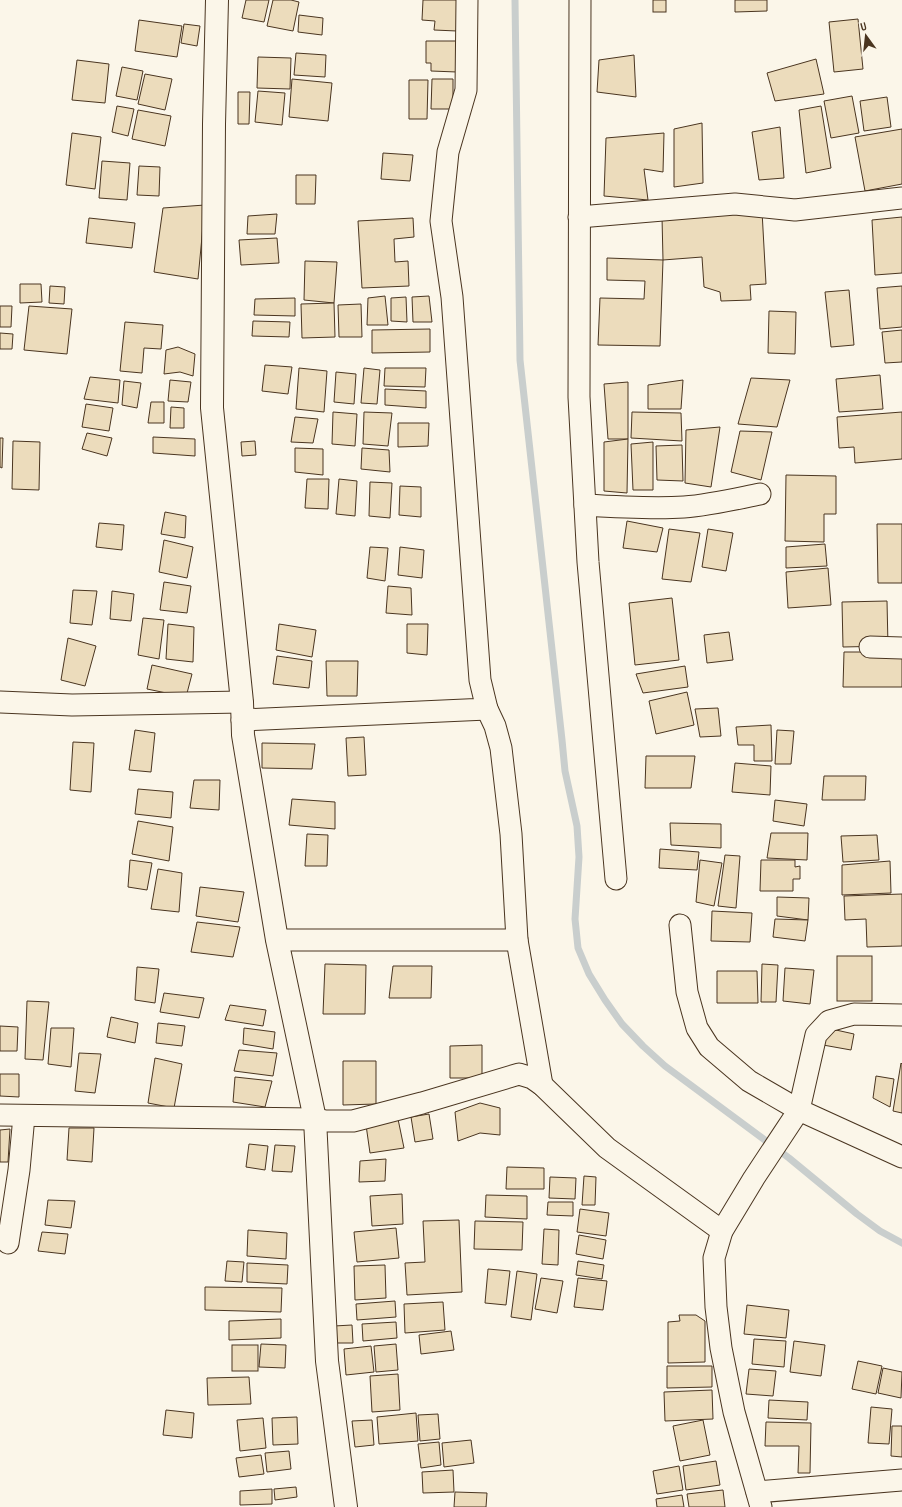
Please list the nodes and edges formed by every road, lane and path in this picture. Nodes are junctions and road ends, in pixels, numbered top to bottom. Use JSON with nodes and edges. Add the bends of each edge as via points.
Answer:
{"nodes":[{"id":1,"x":217,"y":0,"type":"edge"},
{"id":2,"x":467,"y":0,"type":"edge"},
{"id":3,"x":580,"y":0,"type":"edge"},
{"id":4,"x":902,"y":198,"type":"edge"},
{"id":5,"x":579,"y":217,"type":"junction"},
{"id":6,"x":760,"y":494,"type":"dead end"},
{"id":7,"x":585,"y":505,"type":"junction"},
{"id":8,"x":870,"y":647,"type":"dead end"},
{"id":9,"x":902,"y":648,"type":"edge"},
{"id":10,"x":0,"y":702,"type":"edge"},
{"id":11,"x":487,"y":709,"type":"junction"},
{"id":12,"x":242,"y":711,"type":"junction"},
{"id":13,"x":616,"y":879,"type":"dead end"},
{"id":14,"x":680,"y":925,"type":"dead end"},
{"id":15,"x":277,"y":940,"type":"junction"},
{"id":16,"x":517,"y":940,"type":"junction"},
{"id":17,"x":902,"y":1015,"type":"edge"},
{"id":18,"x":542,"y":1085,"type":"junction"},
{"id":19,"x":0,"y":1115,"type":"edge"},
{"id":20,"x":24,"y":1116,"type":"junction"},
{"id":21,"x":794,"y":1118,"type":"junction"},
{"id":22,"x":315,"y":1119,"type":"junction"},
{"id":23,"x":902,"y":1157,"type":"edge"},
{"id":24,"x":722,"y":1231,"type":"junction"},
{"id":25,"x":8,"y":1243,"type":"dead end"},
{"id":26,"x":902,"y":1480,"type":"edge"},
{"id":27,"x":759,"y":1499,"type":"edge"},
{"id":28,"x":346,"y":1507,"type":"edge"}],
"edges":[{"from":1,"to":12,"type":"main road","via":[[212,408]]},
{"from":2,"to":11,"type":"street","via":[[466,90],[448,152],[441,221],[452,297],[480,680]]},
{"from":3,"to":5,"type":"street"},
{"from":4,"to":5,"type":"street","via":[[795,210],[735,204]]},
{"from":5,"to":7,"type":"street","via":[[579,397]]},
{"from":6,"to":7,"type":"street","via":[[685,507]]},
{"from":7,"to":13,"type":"street"},
{"from":8,"to":9,"type":"street"},
{"from":10,"to":12,"type":"street"},
{"from":11,"to":12,"type":"street"},
{"from":11,"to":16,"type":"street","via":[[501,748],[512,834]]},
{"from":12,"to":15,"type":"main road","via":[[242,735]]},
{"from":14,"to":21,"type":"street","via":[[687,992],[697,1028],[709,1047]]},
{"from":15,"to":16,"type":"street"},
{"from":15,"to":22,"type":"main road"},
{"from":16,"to":18,"type":"street"},
{"from":17,"to":21,"type":"street","via":[[854,1014],[828,1021],[816,1035]]},
{"from":18,"to":22,"type":"street","via":[[520,1074],[353,1121]]},
{"from":18,"to":24,"type":"street","via":[[608,1148]]},
{"from":19,"to":20,"type":"street"},
{"from":20,"to":22,"type":"street"},
{"from":20,"to":25,"type":"street"},
{"from":21,"to":23,"type":"street"},
{"from":21,"to":24,"type":"street"},
{"from":22,"to":28,"type":"main road","via":[[327,1361]]},
{"from":24,"to":27,"type":"street","via":[[714,1258],[721,1348],[734,1412]]},
{"from":26,"to":27,"type":"street"}]}
